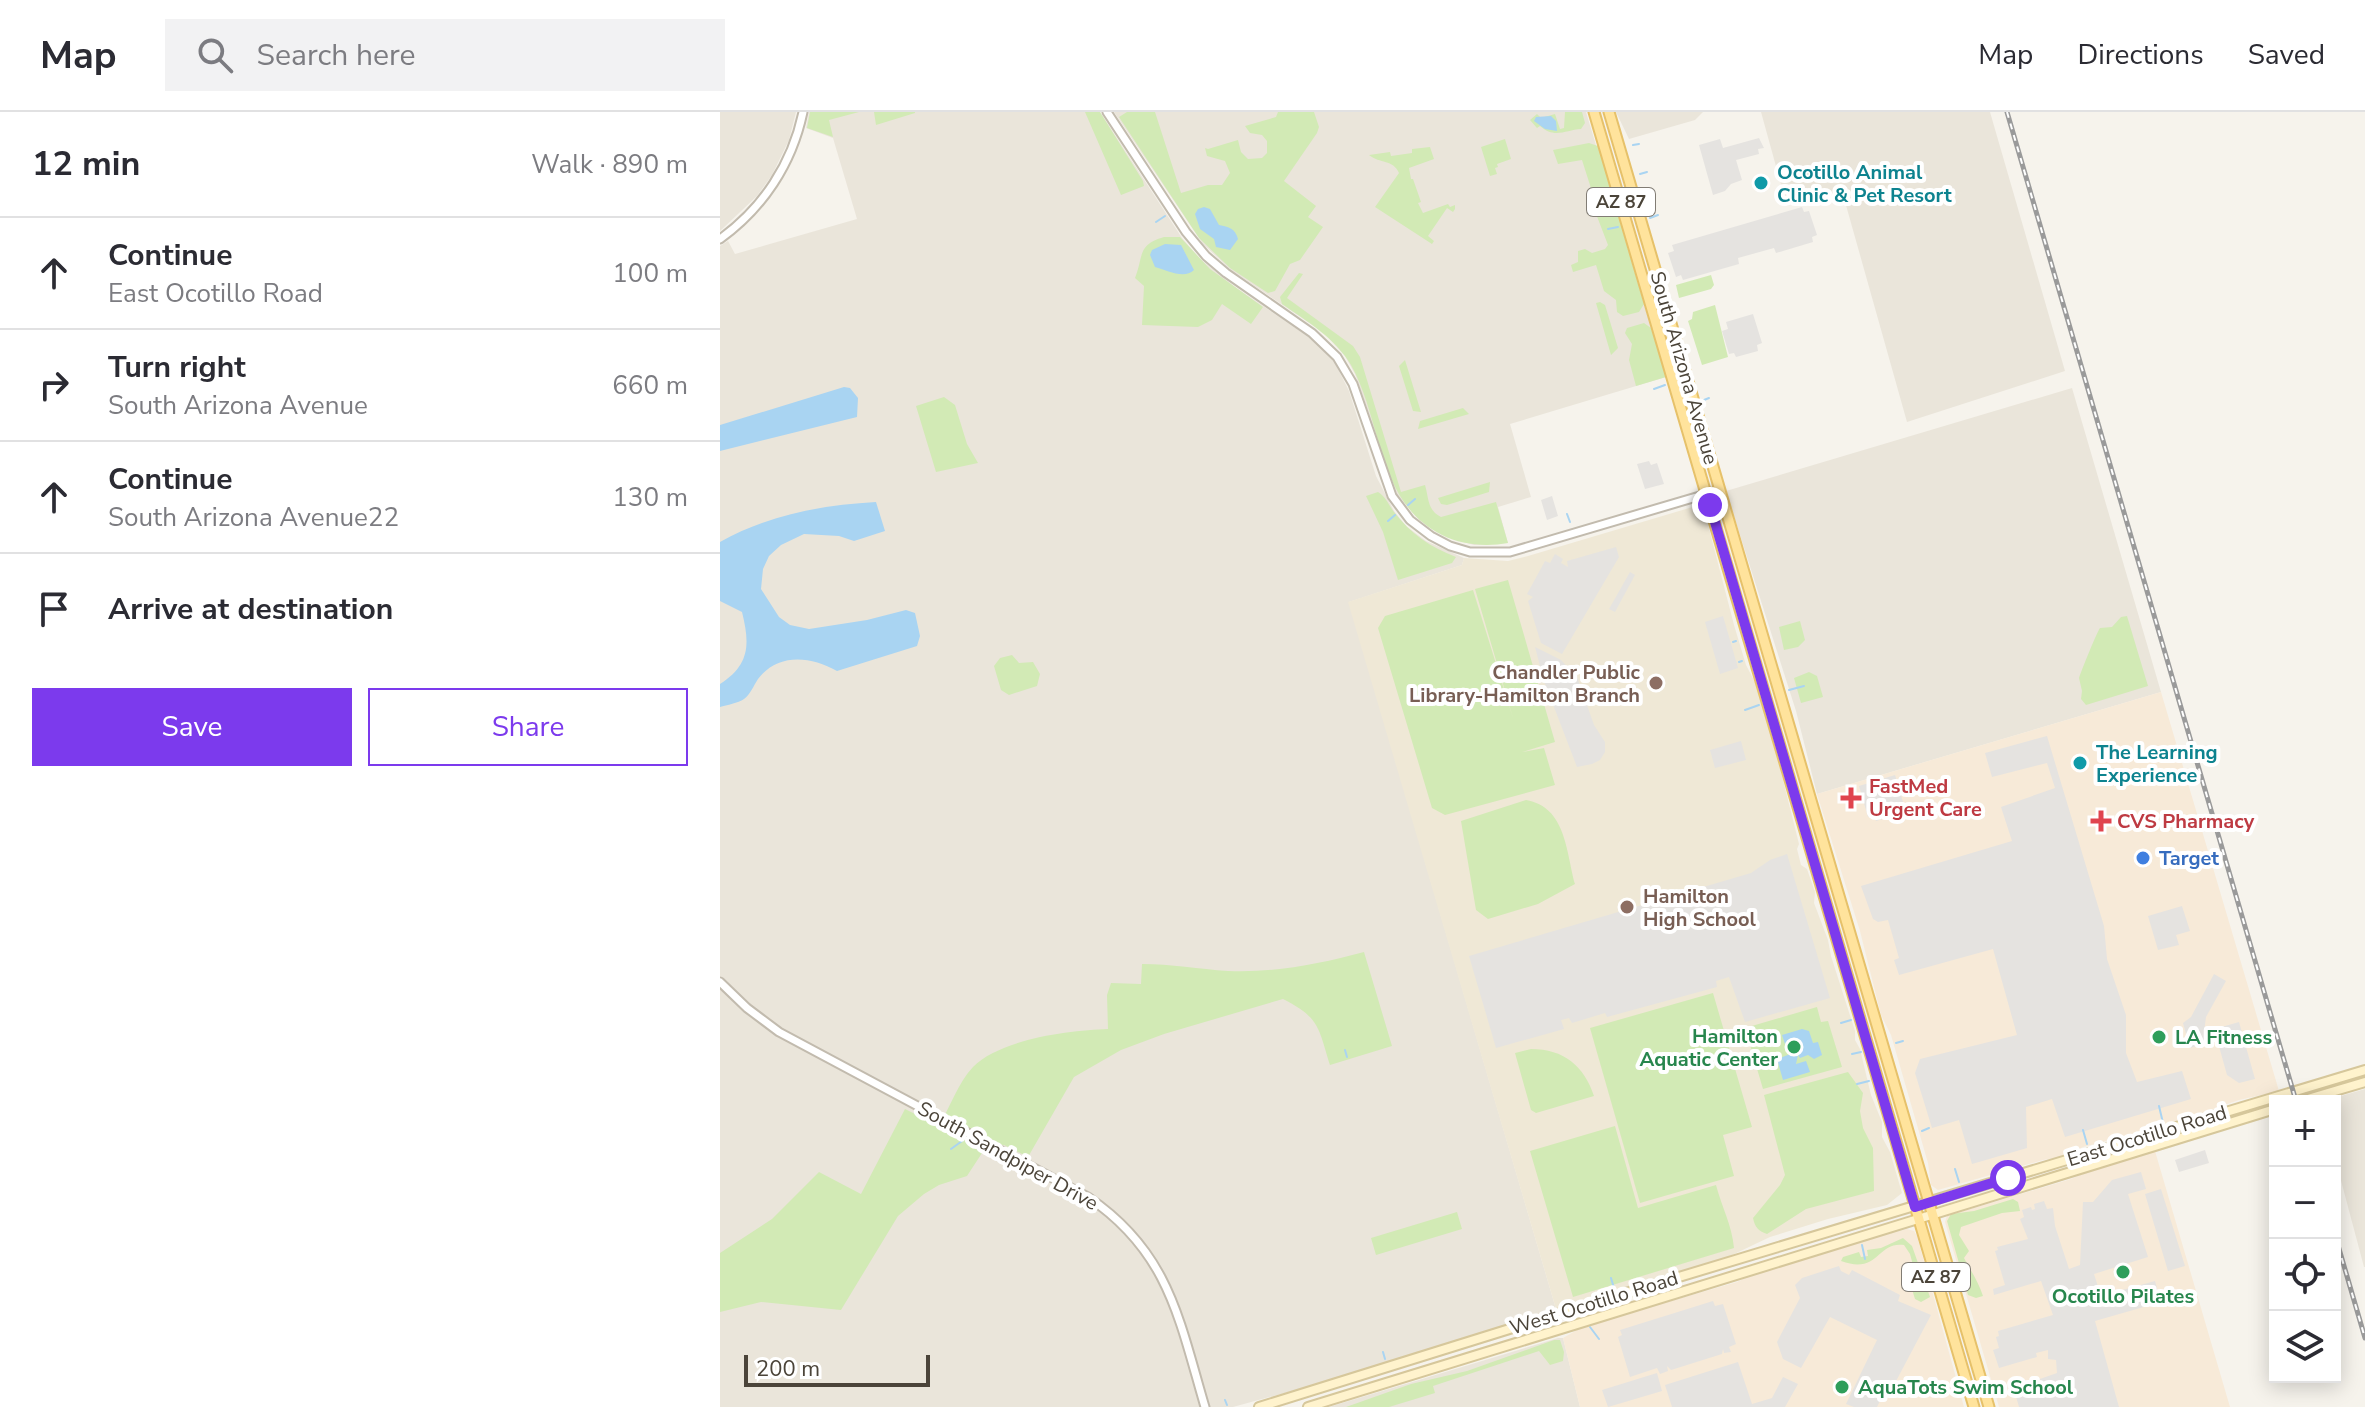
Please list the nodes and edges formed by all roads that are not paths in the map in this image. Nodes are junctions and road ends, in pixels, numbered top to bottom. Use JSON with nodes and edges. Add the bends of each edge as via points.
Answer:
{"nodes":[{"id":1,"x":803,"y":112,"type":"edge"},
{"id":2,"x":1107,"y":112,"type":"edge"},
{"id":3,"x":1594,"y":112,"type":"edge"},
{"id":4,"x":1609,"y":112,"type":"edge"},
{"id":5,"x":720,"y":239,"type":"edge"},
{"id":6,"x":1720,"y":490,"type":"junction"},
{"id":7,"x":1706,"y":494,"type":"junction"},
{"id":8,"x":720,"y":982,"type":"edge"},
{"id":9,"x":2365,"y":1070,"type":"edge"},
{"id":10,"x":2365,"y":1082,"type":"edge"},
{"id":11,"x":2321,"y":1095,"type":"edge"},
{"id":12,"x":2269,"y":1111,"type":"edge"},
{"id":13,"x":2076,"y":1157,"type":"junction"},
{"id":14,"x":2079,"y":1168,"type":"junction"},
{"id":15,"x":1931,"y":1208,"type":"junction"},
{"id":16,"x":1917,"y":1212,"type":"junction"},
{"id":17,"x":1205,"y":1407,"type":"edge"},
{"id":18,"x":1259,"y":1407,"type":"edge"},
{"id":19,"x":1308,"y":1407,"type":"edge"},
{"id":20,"x":1974,"y":1407,"type":"edge"},
{"id":21,"x":1989,"y":1407,"type":"edge"}],
"edges":[{"from":1,"to":5,"type":"street","via":[[789,157],[771,188]]},
{"from":2,"to":7,"type":"street","via":[[1206,256],[1337,357],[1353,384],[1386,484],[1424,532],[1470,552],[1510,552]]},
{"from":3,"to":7,"type":"main road","name":"South Arizona Avenue","number":"AZ 87"},
{"from":4,"to":6,"type":"main road","name":"South Arizona Avenue","number":"AZ 87"},
{"from":6,"to":7,"type":"street"},
{"from":6,"to":15,"type":"main road","name":"South Arizona Avenue","number":"AZ 87"},
{"from":7,"to":16,"type":"main road","number":"AZ 87"},
{"from":8,"to":17,"type":"street","name":"South Sandpiper Drive","via":[[779,1032],[1112,1214],[1141,1244],[1164,1281]]},
{"from":9,"to":13,"type":"main road","name":"East Ocotillo Road"},
{"from":10,"to":11,"type":"main road"},
{"from":12,"to":14,"type":"main road","name":"East Ocotillo Road"},
{"from":13,"to":14,"type":"main road"},
{"from":13,"to":15,"type":"main road","name":"East Ocotillo Road"},
{"from":14,"to":15,"type":"main road","name":"East Ocotillo Road"},
{"from":15,"to":16,"type":"main road","name":"West Ocotillo Road"},
{"from":15,"to":21,"type":"main road","name":"South Arizona Avenue","number":"AZ 87"},
{"from":16,"to":18,"type":"main road","name":"West Ocotillo Road","via":[[1594,1303]]},
{"from":16,"to":19,"type":"main road","name":"West Ocotillo Road"},
{"from":16,"to":20,"type":"main road","number":"AZ 87"}]}
